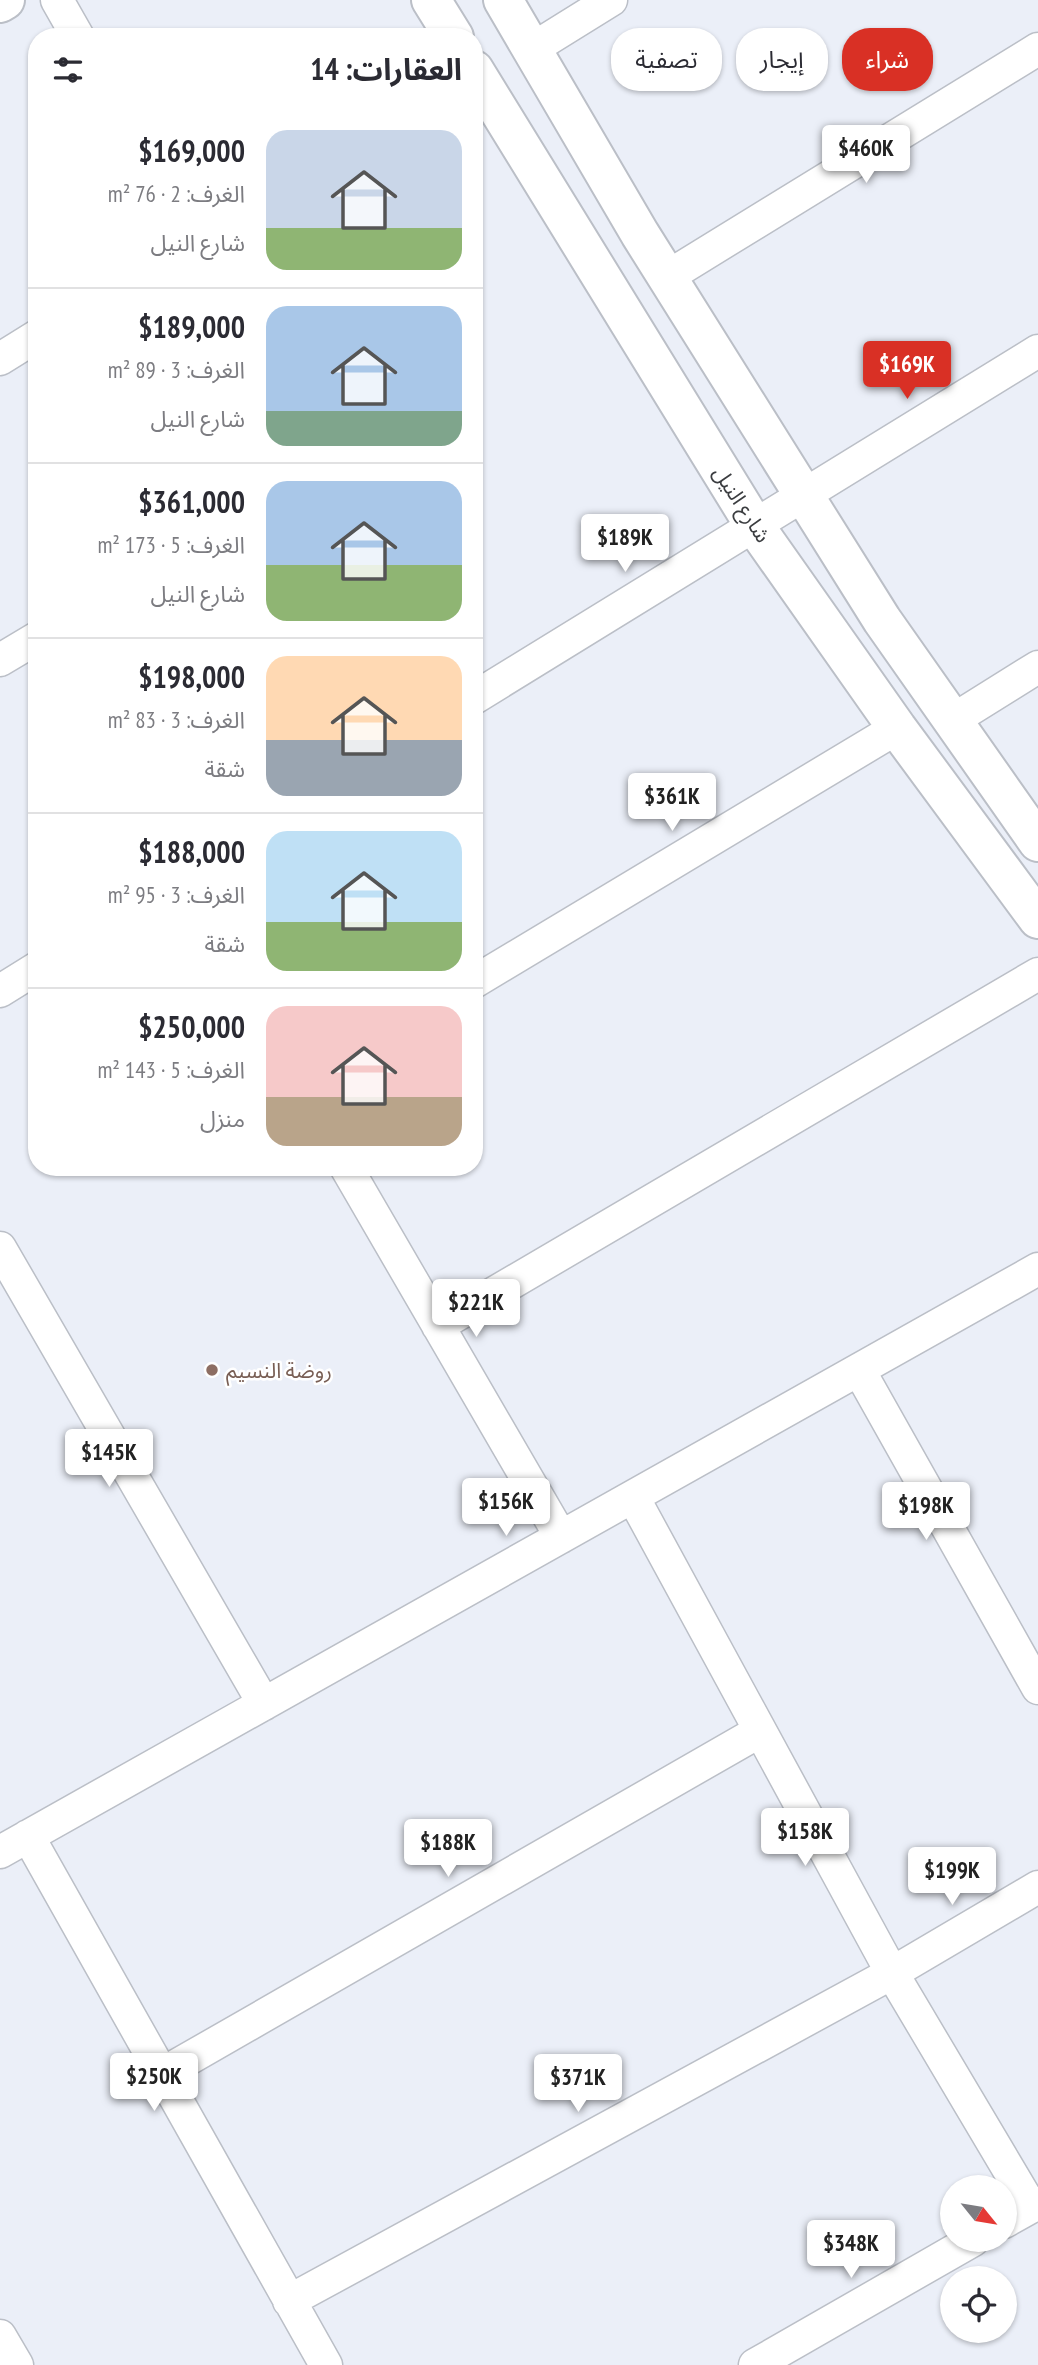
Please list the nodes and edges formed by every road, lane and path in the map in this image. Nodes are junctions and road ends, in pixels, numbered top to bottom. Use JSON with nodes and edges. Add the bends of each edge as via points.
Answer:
{"nodes":[{"id":1,"x":5,"y":0,"type":"edge"},
{"id":2,"x":58,"y":0,"type":"edge"},
{"id":3,"x":431,"y":0,"type":"edge"},
{"id":4,"x":503,"y":0,"type":"edge"},
{"id":5,"x":611,"y":0,"type":"edge"},
{"id":6,"x":0,"y":3,"type":"edge"},
{"id":7,"x":73,"y":28,"type":"edge"},
{"id":8,"x":448,"y":28,"type":"edge"},
{"id":9,"x":1038,"y":49,"type":"edge"},
{"id":10,"x":532,"y":50,"type":"junction"},
{"id":11,"x":483,"y":85,"type":"edge"},
{"id":12,"x":667,"y":277,"type":"junction"},
{"id":13,"x":28,"y":342,"type":"edge"},
{"id":14,"x":1038,"y":351,"type":"edge"},
{"id":15,"x":0,"y":359,"type":"edge"},
{"id":16,"x":804,"y":496,"type":"junction"},
{"id":17,"x":754,"y":525,"type":"junction"},
{"id":18,"x":28,"y":643,"type":"edge"},
{"id":19,"x":0,"y":660,"type":"edge"},
{"id":20,"x":1038,"y":667,"type":"edge"},
{"id":21,"x":483,"y":692,"type":"edge"},
{"id":22,"x":953,"y":720,"type":"junction"},
{"id":23,"x":897,"y":728,"type":"junction"},
{"id":24,"x":1038,"y":842,"type":"edge"},
{"id":25,"x":1038,"y":919,"type":"edge"},
{"id":26,"x":28,"y":974,"type":"edge"},
{"id":27,"x":1038,"y":974,"type":"edge"},
{"id":28,"x":483,"y":977,"type":"edge"},
{"id":29,"x":0,"y":991,"type":"edge"},
{"id":30,"x":351,"y":1176,"type":"edge"},
{"id":31,"x":0,"y":1248,"type":"edge"},
{"id":32,"x":1038,"y":1269,"type":"edge"},
{"id":33,"x":438,"y":1326,"type":"junction"},
{"id":34,"x":859,"y":1370,"type":"junction"},
{"id":35,"x":634,"y":1497,"type":"junction"},
{"id":36,"x":561,"y":1537,"type":"junction"},
{"id":37,"x":1038,"y":1688,"type":"edge"},
{"id":38,"x":264,"y":1704,"type":"junction"},
{"id":39,"x":760,"y":1731,"type":"junction"},
{"id":40,"x":28,"y":1836,"type":"junction"},
{"id":41,"x":0,"y":1852,"type":"edge"},
{"id":42,"x":1038,"y":1887,"type":"edge"},
{"id":43,"x":892,"y":1973,"type":"junction"},
{"id":44,"x":162,"y":2074,"type":"junction"},
{"id":45,"x":1025,"y":2211,"type":"edge"},
{"id":46,"x":952,"y":2252,"type":"edge"},
{"id":47,"x":289,"y":2301,"type":"junction"},
{"id":48,"x":0,"y":2336,"type":"edge"},
{"id":49,"x":17,"y":2365,"type":"edge"},
{"id":50,"x":326,"y":2365,"type":"edge"},
{"id":51,"x":755,"y":2365,"type":"edge"}],
"edges":[{"from":1,"to":6,"type":"main road"},
{"from":2,"to":7,"type":"street"},
{"from":3,"to":8,"type":"main road"},
{"from":4,"to":10,"type":"main road"},
{"from":5,"to":10,"type":"street"},
{"from":9,"to":12,"type":"street"},
{"from":10,"to":12,"type":"main road"},
{"from":11,"to":17,"type":"main road","name":"شارع النيل"},
{"from":12,"to":16,"type":"main road"},
{"from":13,"to":15,"type":"street"},
{"from":14,"to":16,"type":"street"},
{"from":16,"to":17,"type":"street"},
{"from":16,"to":22,"type":"main road","via":[[882,620]]},
{"from":17,"to":21,"type":"street"},
{"from":17,"to":23,"type":"main road","name":"شارع النيل"},
{"from":18,"to":19,"type":"street"},
{"from":20,"to":22,"type":"street"},
{"from":22,"to":24,"type":"main road"},
{"from":23,"to":25,"type":"main road","name":"شارع النيل"},
{"from":23,"to":28,"type":"street"},
{"from":26,"to":29,"type":"street"},
{"from":27,"to":33,"type":"street"},
{"from":30,"to":33,"type":"street"},
{"from":31,"to":38,"type":"street"},
{"from":32,"to":34,"type":"street"},
{"from":33,"to":36,"type":"street"},
{"from":34,"to":35,"type":"street"},
{"from":34,"to":37,"type":"street"},
{"from":35,"to":36,"type":"street"},
{"from":35,"to":39,"type":"street"},
{"from":36,"to":38,"type":"street"},
{"from":38,"to":40,"type":"street"},
{"from":39,"to":43,"type":"street"},
{"from":39,"to":44,"type":"street"},
{"from":40,"to":41,"type":"street"},
{"from":40,"to":44,"type":"street"},
{"from":42,"to":43,"type":"street"},
{"from":43,"to":45,"type":"street"},
{"from":43,"to":47,"type":"street"},
{"from":44,"to":47,"type":"street"},
{"from":46,"to":51,"type":"street"},
{"from":47,"to":50,"type":"street"},
{"from":48,"to":49,"type":"street"}]}
